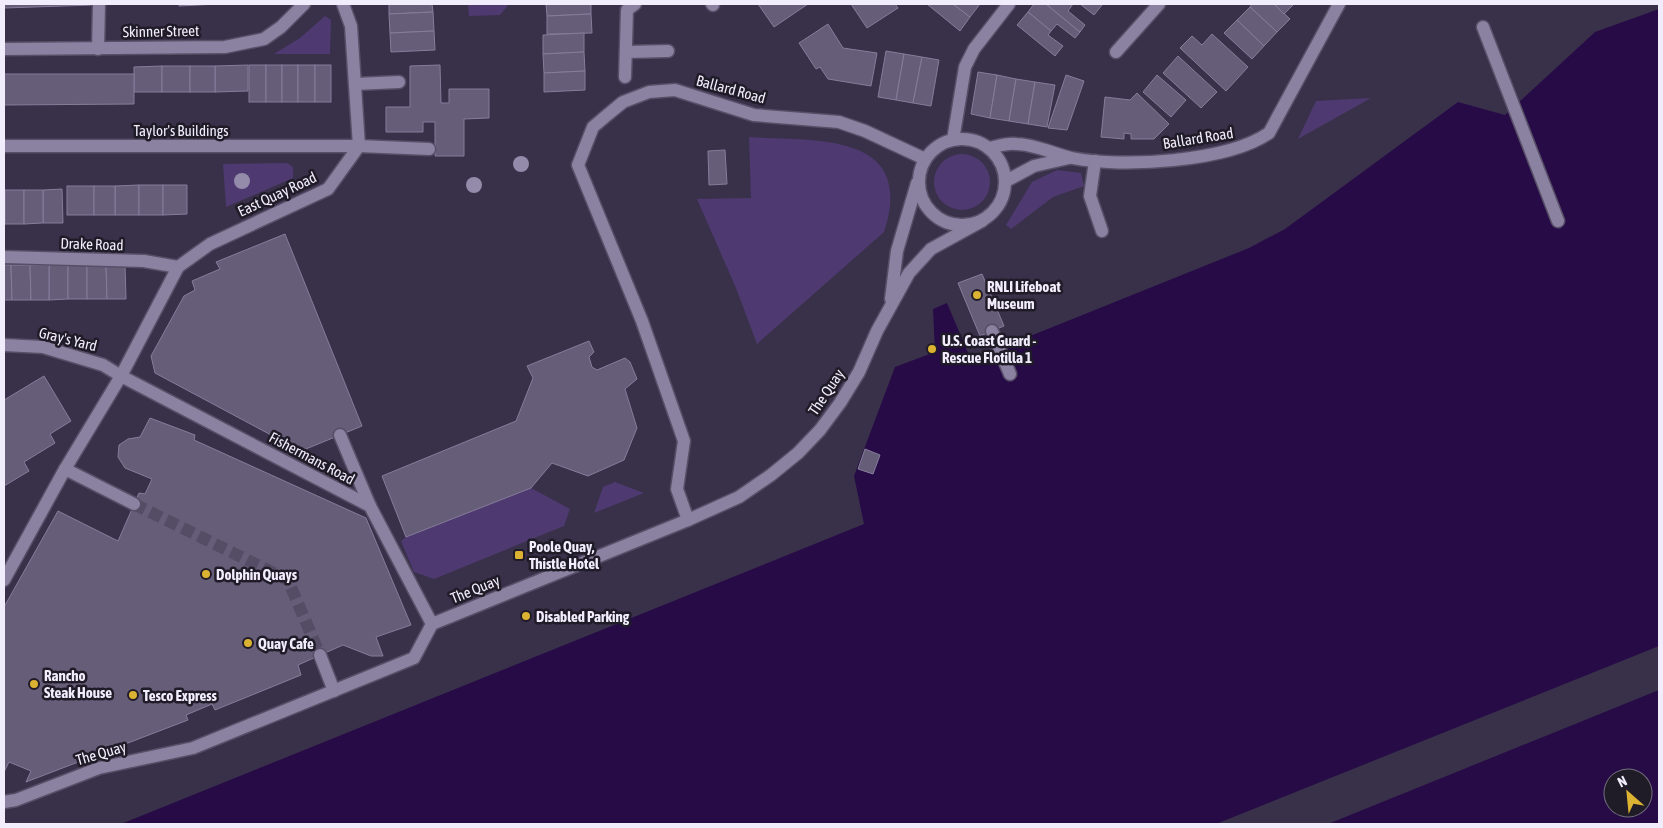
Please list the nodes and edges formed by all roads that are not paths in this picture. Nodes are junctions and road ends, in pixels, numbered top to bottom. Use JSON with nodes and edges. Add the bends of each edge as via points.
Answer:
{"nodes":[{"id":1,"x":99,"y":4,"type":"edge"},
{"id":2,"x":304,"y":4,"type":"edge"},
{"id":3,"x":343,"y":4,"type":"edge"},
{"id":4,"x":635,"y":4,"type":"edge"},
{"id":5,"x":1009,"y":4,"type":"edge"},
{"id":6,"x":1159,"y":4,"type":"edge"},
{"id":7,"x":1339,"y":4,"type":"edge"},
{"id":8,"x":1483,"y":27,"type":"dead end"},
{"id":9,"x":98,"y":48,"type":"junction"},
{"id":10,"x":4,"y":49,"type":"edge"},
{"id":11,"x":668,"y":51,"type":"dead end"},
{"id":12,"x":626,"y":52,"type":"junction"},
{"id":13,"x":1116,"y":52,"type":"dead end"},
{"id":14,"x":625,"y":78,"type":"dead end"},
{"id":15,"x":399,"y":82,"type":"dead end"},
{"id":16,"x":355,"y":84,"type":"junction"},
{"id":17,"x":953,"y":140,"type":"junction"},
{"id":18,"x":4,"y":146,"type":"edge"},
{"id":19,"x":359,"y":146,"type":"junction"},
{"id":20,"x":989,"y":148,"type":"junction"},
{"id":21,"x":429,"y":149,"type":"dead end"},
{"id":22,"x":1071,"y":158,"type":"junction"},
{"id":23,"x":925,"y":159,"type":"junction"},
{"id":24,"x":1096,"y":161,"type":"junction"},
{"id":25,"x":918,"y":176,"type":"junction"},
{"id":26,"x":1006,"y":181,"type":"junction"},
{"id":27,"x":982,"y":221,"type":"junction"},
{"id":28,"x":1558,"y":221,"type":"dead end"},
{"id":29,"x":1102,"y":231,"type":"dead end"},
{"id":30,"x":4,"y":257,"type":"edge"},
{"id":31,"x":178,"y":267,"type":"junction"},
{"id":32,"x":890,"y":307,"type":"junction"},
{"id":33,"x":992,"y":331,"type":"dead end"},
{"id":34,"x":4,"y":346,"type":"edge"},
{"id":35,"x":1010,"y":374,"type":"dead end"},
{"id":36,"x":121,"y":376,"type":"junction"},
{"id":37,"x":340,"y":435,"type":"dead end"},
{"id":38,"x":65,"y":469,"type":"junction"},
{"id":39,"x":134,"y":504,"type":"tunnel mouth"},
{"id":40,"x":370,"y":506,"type":"junction"},
{"id":41,"x":688,"y":520,"type":"junction"},
{"id":42,"x":4,"y":580,"type":"edge"},
{"id":43,"x":432,"y":624,"type":"junction"},
{"id":44,"x":320,"y":655,"type":"tunnel mouth"},
{"id":45,"x":334,"y":691,"type":"junction"},
{"id":46,"x":4,"y":802,"type":"edge"}],
"edges":[{"from":1,"to":9,"type":"street"},
{"from":2,"to":9,"type":"street","name":"Skinner Street","via":[[264,39],[225,47]]},
{"from":3,"to":16,"type":"street","via":[[351,26]]},
{"from":4,"to":12,"type":"street","via":[[628,10]]},
{"from":5,"to":17,"type":"street","via":[[965,67]]},
{"from":6,"to":13,"type":"street"},
{"from":7,"to":24,"type":"street","name":"Ballard Road","via":[[1269,133],[1255,143],[1238,149],[1142,164]]},
{"from":8,"to":28,"type":"street"},
{"from":9,"to":10,"type":"street","name":"Skinner Street"},
{"from":11,"to":12,"type":"street"},
{"from":12,"to":14,"type":"street"},
{"from":15,"to":16,"type":"street"},
{"from":16,"to":19,"type":"street"},
{"from":17,"to":20,"type":"street","via":[[975,141]]},
{"from":17,"to":23,"type":"street","via":[[932,150]]},
{"from":18,"to":19,"type":"street","name":"Taylor's Buildings"},
{"from":19,"to":21,"type":"street","name":"Taylor's Buildings"},
{"from":19,"to":31,"type":"street","name":"East Quay Road","via":[[328,189],[210,244]]},
{"from":20,"to":22,"type":"street","name":"Ballard Road","via":[[1016,144]]},
{"from":20,"to":26,"type":"street","via":[[1001,164]]},
{"from":22,"to":24,"type":"street","name":"Ballard Road"},
{"from":22,"to":26,"type":"street","name":"Ballard Road","via":[[1034,166]]},
{"from":23,"to":25,"type":"street"},
{"from":23,"to":41,"type":"street","name":"Ballard Road","via":[[839,122],[754,115],[675,90],[649,92],[623,102],[593,127],[578,165],[642,321],[684,441],[677,489]]},
{"from":24,"to":29,"type":"street","via":[[1090,196]]},
{"from":25,"to":27,"type":"street","via":[[918,190],[923,203],[942,222],[955,226]]},
{"from":25,"to":32,"type":"street","name":"The Quay","via":[[897,252]]},
{"from":26,"to":27,"type":"street","via":[[1000,202]]},
{"from":27,"to":32,"type":"street","name":"The Quay","via":[[931,249],[909,273]]},
{"from":30,"to":31,"type":"street","name":"Drake Road","via":[[144,262]]},
{"from":31,"to":36,"type":"street","name":"East Quay Road"},
{"from":32,"to":41,"type":"street","name":"The Quay","via":[[859,372],[820,430],[798,453],[740,497]]},
{"from":33,"to":35,"type":"street"},
{"from":34,"to":36,"type":"street","name":"Gray's Yard","via":[[43,347],[104,365]]},
{"from":36,"to":38,"type":"street","name":"East Quay Road"},
{"from":36,"to":40,"type":"street","name":"Fishermans Road"},
{"from":37,"to":40,"type":"street"},
{"from":38,"to":39,"type":"street"},
{"from":38,"to":42,"type":"street","name":"East Quay Road"},
{"from":40,"to":43,"type":"street"},
{"from":41,"to":43,"type":"street","name":"The Quay"},
{"from":43,"to":45,"type":"street","name":"The Quay","via":[[414,658]]},
{"from":44,"to":45,"type":"street"},
{"from":45,"to":46,"type":"street","name":"The Quay","via":[[193,748],[99,768]]}]}
